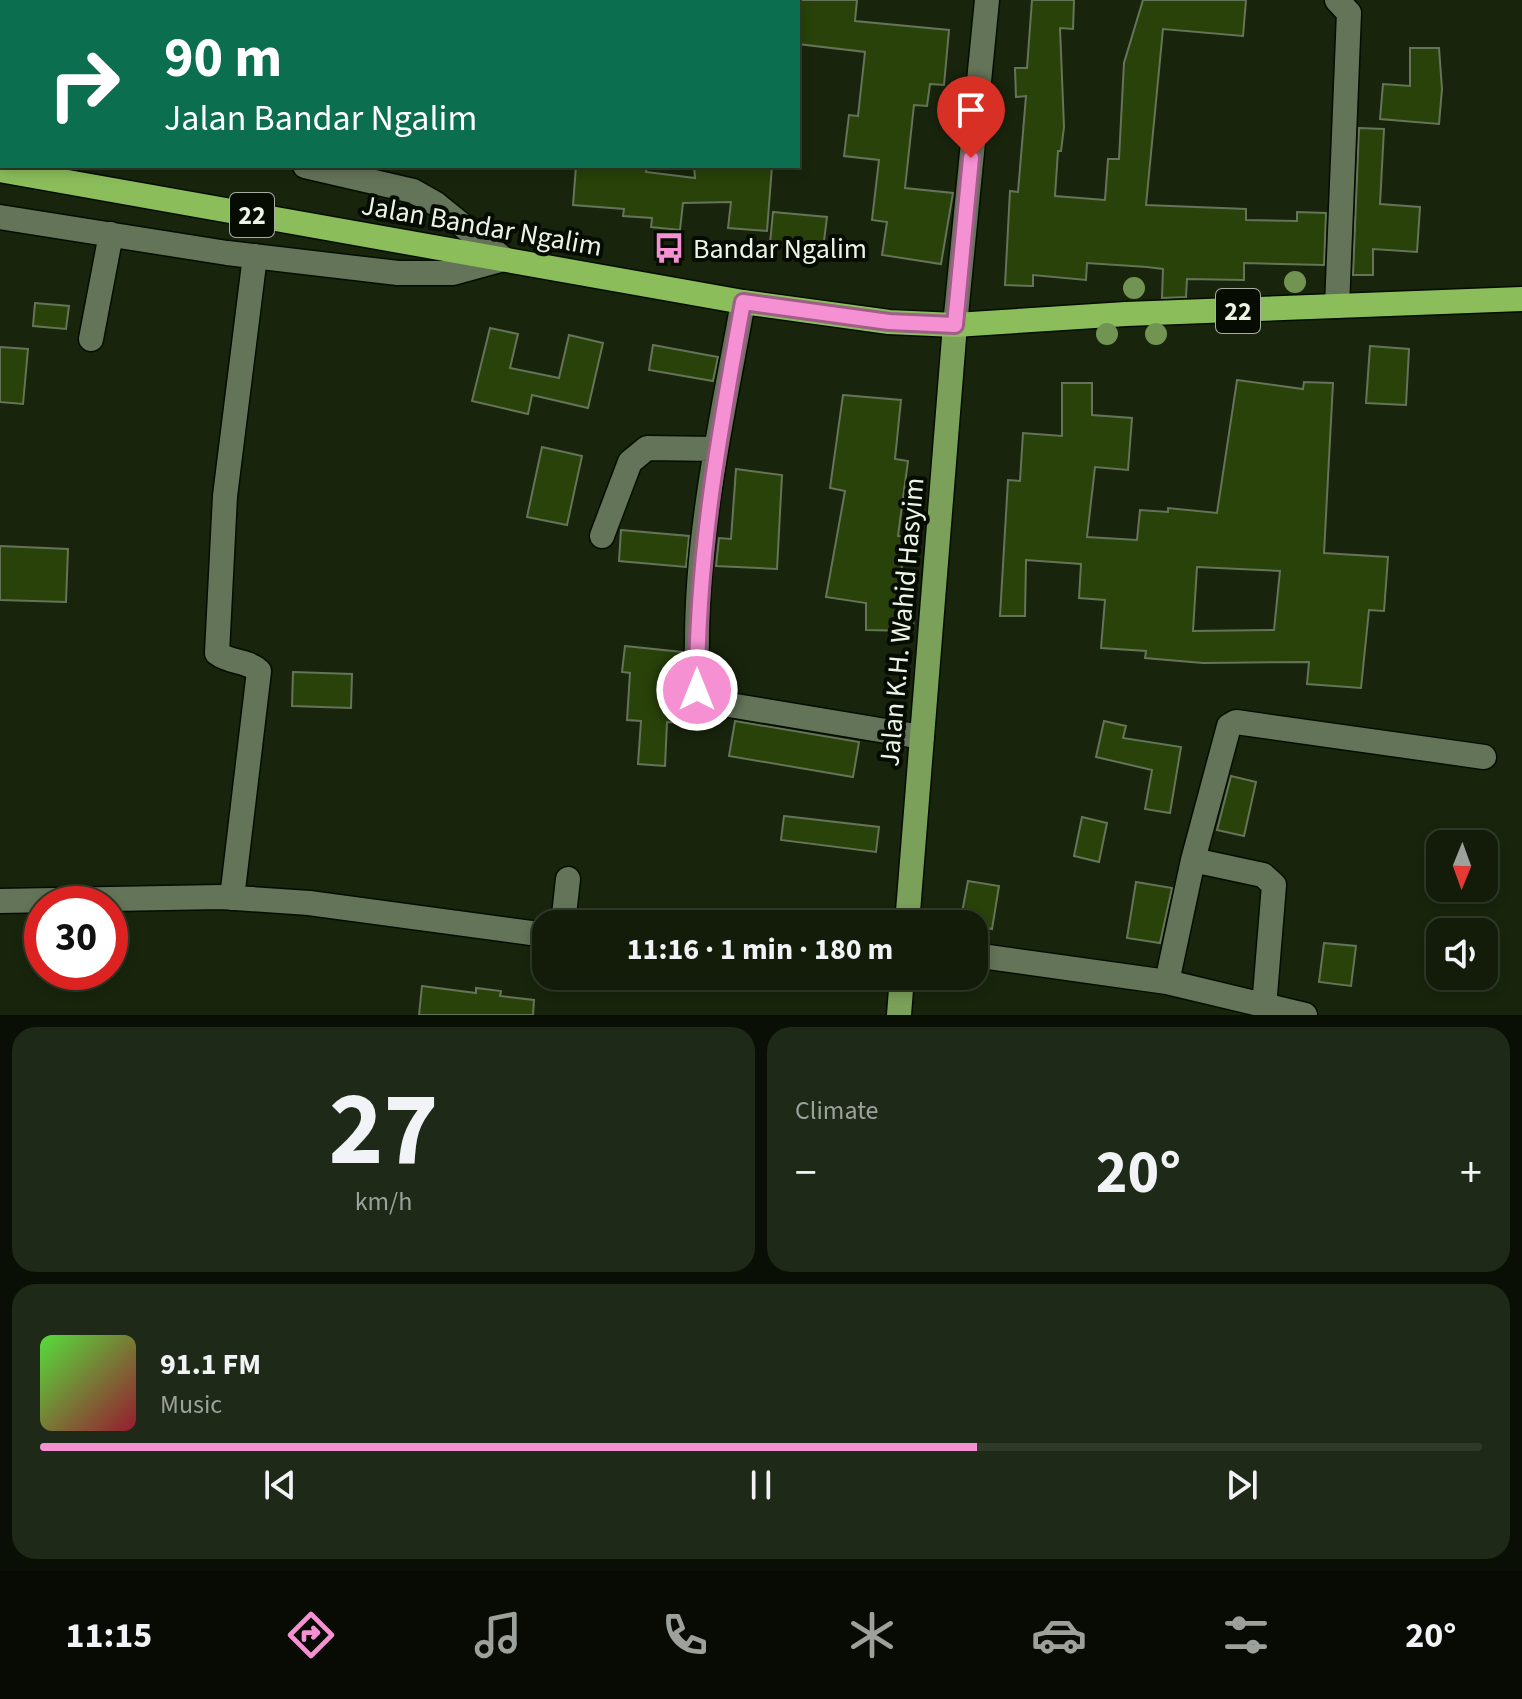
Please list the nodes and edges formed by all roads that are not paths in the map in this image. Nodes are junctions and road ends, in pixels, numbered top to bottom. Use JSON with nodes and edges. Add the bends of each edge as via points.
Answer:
{"nodes":[{"id":1,"x":987,"y":0,"type":"edge"},
{"id":2,"x":1337,"y":0,"type":"edge"},
{"id":3,"x":314,"y":168,"type":"edge"},
{"id":4,"x":0,"y":170,"type":"edge"},
{"id":5,"x":0,"y":217,"type":"edge"},
{"id":6,"x":111,"y":234,"type":"junction"},
{"id":7,"x":255,"y":256,"type":"junction"},
{"id":8,"x":504,"y":259,"type":"junction"},
{"id":9,"x":1522,"y":299,"type":"edge"},
{"id":10,"x":743,"y":302,"type":"junction"},
{"id":11,"x":1337,"y":306,"type":"junction"},
{"id":12,"x":955,"y":325,"type":"junction"},
{"id":13,"x":91,"y":339,"type":"dead end"},
{"id":14,"x":716,"y":449,"type":"junction"},
{"id":15,"x":602,"y":536,"type":"dead end"},
{"id":16,"x":922,"y":737,"type":"junction"},
{"id":17,"x":1484,"y":757,"type":"dead end"},
{"id":18,"x":1193,"y":860,"type":"junction"},
{"id":19,"x":568,"y":879,"type":"dead end"},
{"id":20,"x":232,"y":898,"type":"junction"},
{"id":21,"x":0,"y":901,"type":"edge"},
{"id":22,"x":565,"y":910,"type":"edge"},
{"id":23,"x":908,"y":910,"type":"edge"},
{"id":24,"x":532,"y":933,"type":"edge"},
{"id":25,"x":988,"y":957,"type":"edge"},
{"id":26,"x":1167,"y":982,"type":"junction"},
{"id":27,"x":901,"y":990,"type":"edge"},
{"id":28,"x":1254,"y":1008,"type":"edge"},
{"id":29,"x":899,"y":1015,"type":"edge"},
{"id":30,"x":1305,"y":1015,"type":"edge"}],
"edges":[{"from":1,"to":12,"type":"street"},
{"from":2,"to":11,"type":"street","via":[[1349,13]]},
{"from":3,"to":8,"type":"street","via":[[413,191]]},
{"from":4,"to":8,"type":"highway","name":"Jalan Bandar Ngalim","number":"22"},
{"from":5,"to":6,"type":"street"},
{"from":6,"to":7,"type":"street"},
{"from":6,"to":13,"type":"street"},
{"from":7,"to":8,"type":"street","via":[[398,273],[453,273]]},
{"from":7,"to":20,"type":"street","via":[[225,496],[217,653],[259,671]]},
{"from":8,"to":10,"type":"highway","name":"Jalan Bandar Ngalim","number":"22"},
{"from":9,"to":11,"type":"highway","number":"22"},
{"from":10,"to":12,"type":"highway","name":"Jalan Bandar Ngalim","number":"22","via":[[889,322]]},
{"from":10,"to":14,"type":"street"},
{"from":11,"to":12,"type":"highway","number":"22"},
{"from":12,"to":16,"type":"main road","name":"Jalan K.H. Wahid Hasyim"},
{"from":14,"to":15,"type":"street","via":[[647,448],[638,454],[630,462]]},
{"from":14,"to":16,"type":"street","via":[[697,621],[699,697]]},
{"from":16,"to":23,"type":"main road","name":"Jalan K.H. Wahid Hasyim"},
{"from":17,"to":18,"type":"street","via":[[1236,722],[1224,734]]},
{"from":18,"to":26,"type":"street"},
{"from":18,"to":28,"type":"street","via":[[1263,875],[1274,885]]},
{"from":19,"to":22,"type":"street"},
{"from":20,"to":21,"type":"street"},
{"from":20,"to":24,"type":"street"},
{"from":25,"to":26,"type":"street"},
{"from":26,"to":28,"type":"street"},
{"from":27,"to":29,"type":"main road"},
{"from":28,"to":30,"type":"street"}]}
